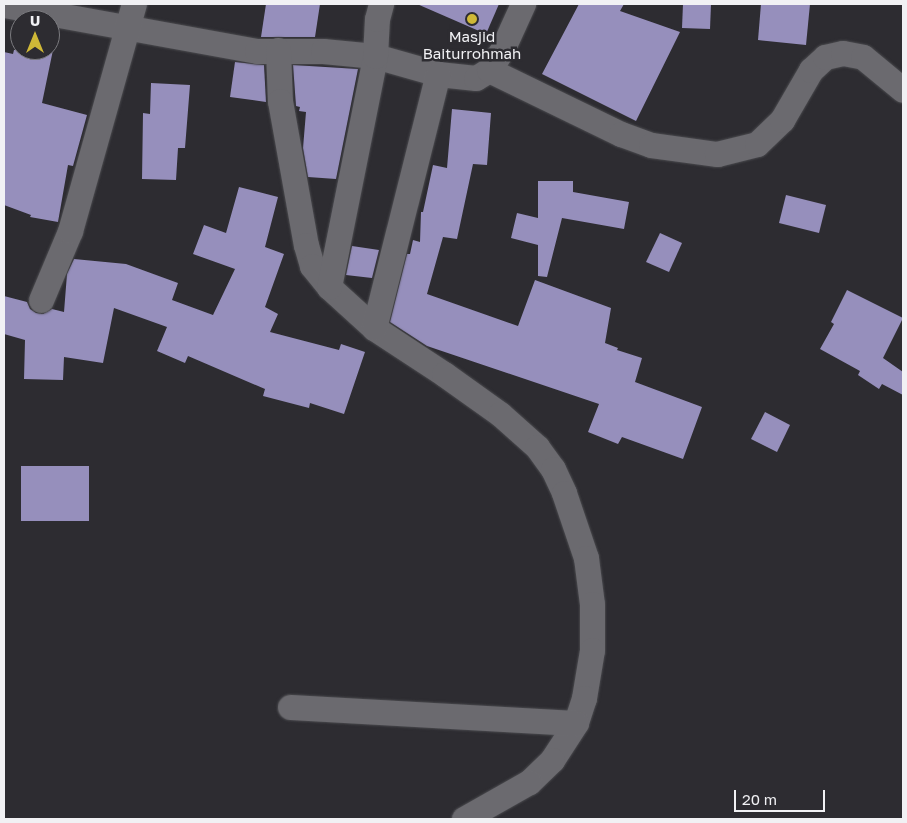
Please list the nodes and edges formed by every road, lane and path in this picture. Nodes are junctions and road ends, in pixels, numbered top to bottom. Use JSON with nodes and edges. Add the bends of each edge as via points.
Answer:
{"nodes":[{"id":1,"x":134,"y":4,"type":"edge"},
{"id":2,"x":381,"y":4,"type":"edge"},
{"id":3,"x":523,"y":4,"type":"edge"},
{"id":4,"x":4,"y":5,"type":"edge"},
{"id":5,"x":128,"y":28,"type":"junction"},
{"id":6,"x":278,"y":50,"type":"junction"},
{"id":7,"x":375,"y":56,"type":"junction"},
{"id":8,"x":489,"y":70,"type":"junction"},
{"id":9,"x":438,"y":74,"type":"junction"},
{"id":10,"x":903,"y":90,"type":"edge"},
{"id":11,"x":329,"y":288,"type":"junction"},
{"id":12,"x":41,"y":300,"type":"dead end"},
{"id":13,"x":374,"y":328,"type":"junction"},
{"id":14,"x":290,"y":707,"type":"dead end"},
{"id":15,"x":576,"y":723,"type":"junction"},
{"id":16,"x":464,"y":819,"type":"edge"}],
"edges":[{"from":1,"to":5,"type":"street"},
{"from":2,"to":7,"type":"street"},
{"from":3,"to":8,"type":"street"},
{"from":4,"to":5,"type":"street"},
{"from":5,"to":6,"type":"street","via":[[257,51]]},
{"from":5,"to":12,"type":"street","via":[[70,231]]},
{"from":6,"to":7,"type":"street"},
{"from":6,"to":11,"type":"street","via":[[280,101],[306,246],[312,266]]},
{"from":7,"to":9,"type":"street"},
{"from":7,"to":11,"type":"street"},
{"from":8,"to":9,"type":"street","via":[[476,78]]},
{"from":8,"to":10,"type":"street","via":[[620,134],[651,145],[717,154],[757,144],[782,120],[811,70],[825,57],[843,53],[863,57]]},
{"from":9,"to":13,"type":"street"},
{"from":11,"to":13,"type":"street"},
{"from":13,"to":15,"type":"street","via":[[500,414],[537,447],[553,469],[586,558],[592,604],[592,650]]},
{"from":14,"to":15,"type":"street"},
{"from":15,"to":16,"type":"street","via":[[552,760],[529,782]]}]}
